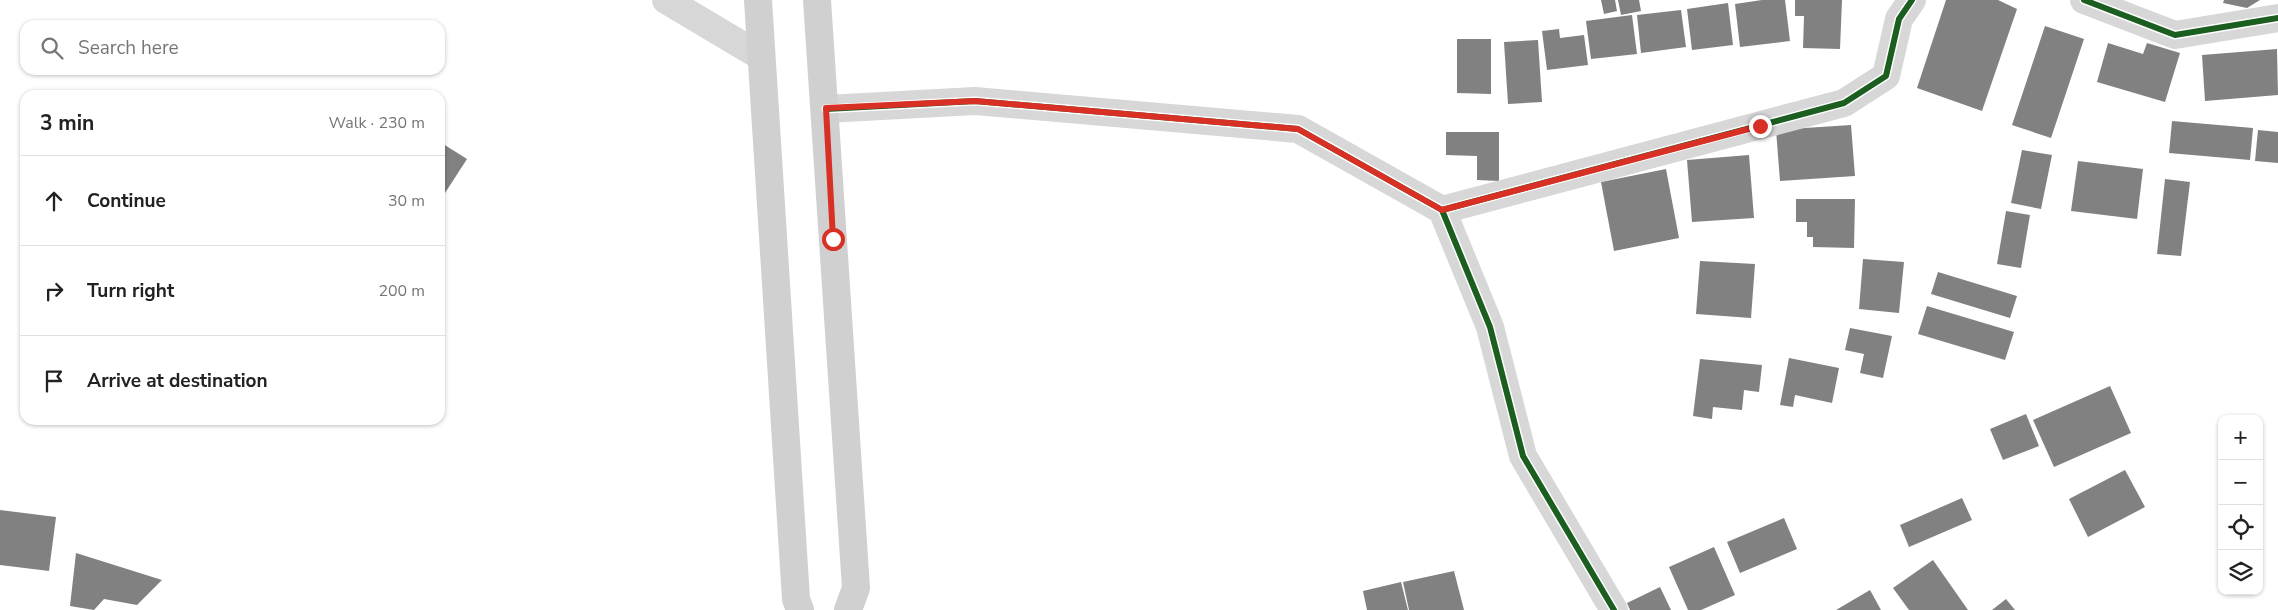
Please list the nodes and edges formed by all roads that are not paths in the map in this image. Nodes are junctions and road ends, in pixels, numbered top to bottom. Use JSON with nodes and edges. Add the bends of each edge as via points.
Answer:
{"nodes":[{"id":1,"x":666,"y":0,"type":"edge"},
{"id":2,"x":758,"y":0,"type":"edge"},
{"id":3,"x":817,"y":0,"type":"edge"},
{"id":4,"x":1912,"y":0,"type":"edge"},
{"id":5,"x":2084,"y":0,"type":"edge"},
{"id":6,"x":2276,"y":22,"type":"edge"},
{"id":7,"x":760,"y":56,"type":"junction"},
{"id":8,"x":826,"y":108,"type":"junction"},
{"id":9,"x":1442,"y":210,"type":"junction"},
{"id":10,"x":800,"y":610,"type":"edge"},
{"id":11,"x":848,"y":610,"type":"edge"},
{"id":12,"x":1614,"y":610,"type":"edge"}],
"edges":[{"from":1,"to":7,"type":"street"},
{"from":2,"to":7,"type":"main road"},
{"from":3,"to":8,"type":"main road"},
{"from":4,"to":9,"type":"street","via":[[1899,19],[1886,76],[1844,103]]},
{"from":5,"to":6,"type":"street","via":[[2175,35]]},
{"from":7,"to":10,"type":"main road","via":[[796,599]]},
{"from":8,"to":9,"type":"street","via":[[975,101],[1298,129]]},
{"from":8,"to":11,"type":"main road","via":[[856,588]]},
{"from":9,"to":12,"type":"street","via":[[1490,327],[1523,456]]}]}
